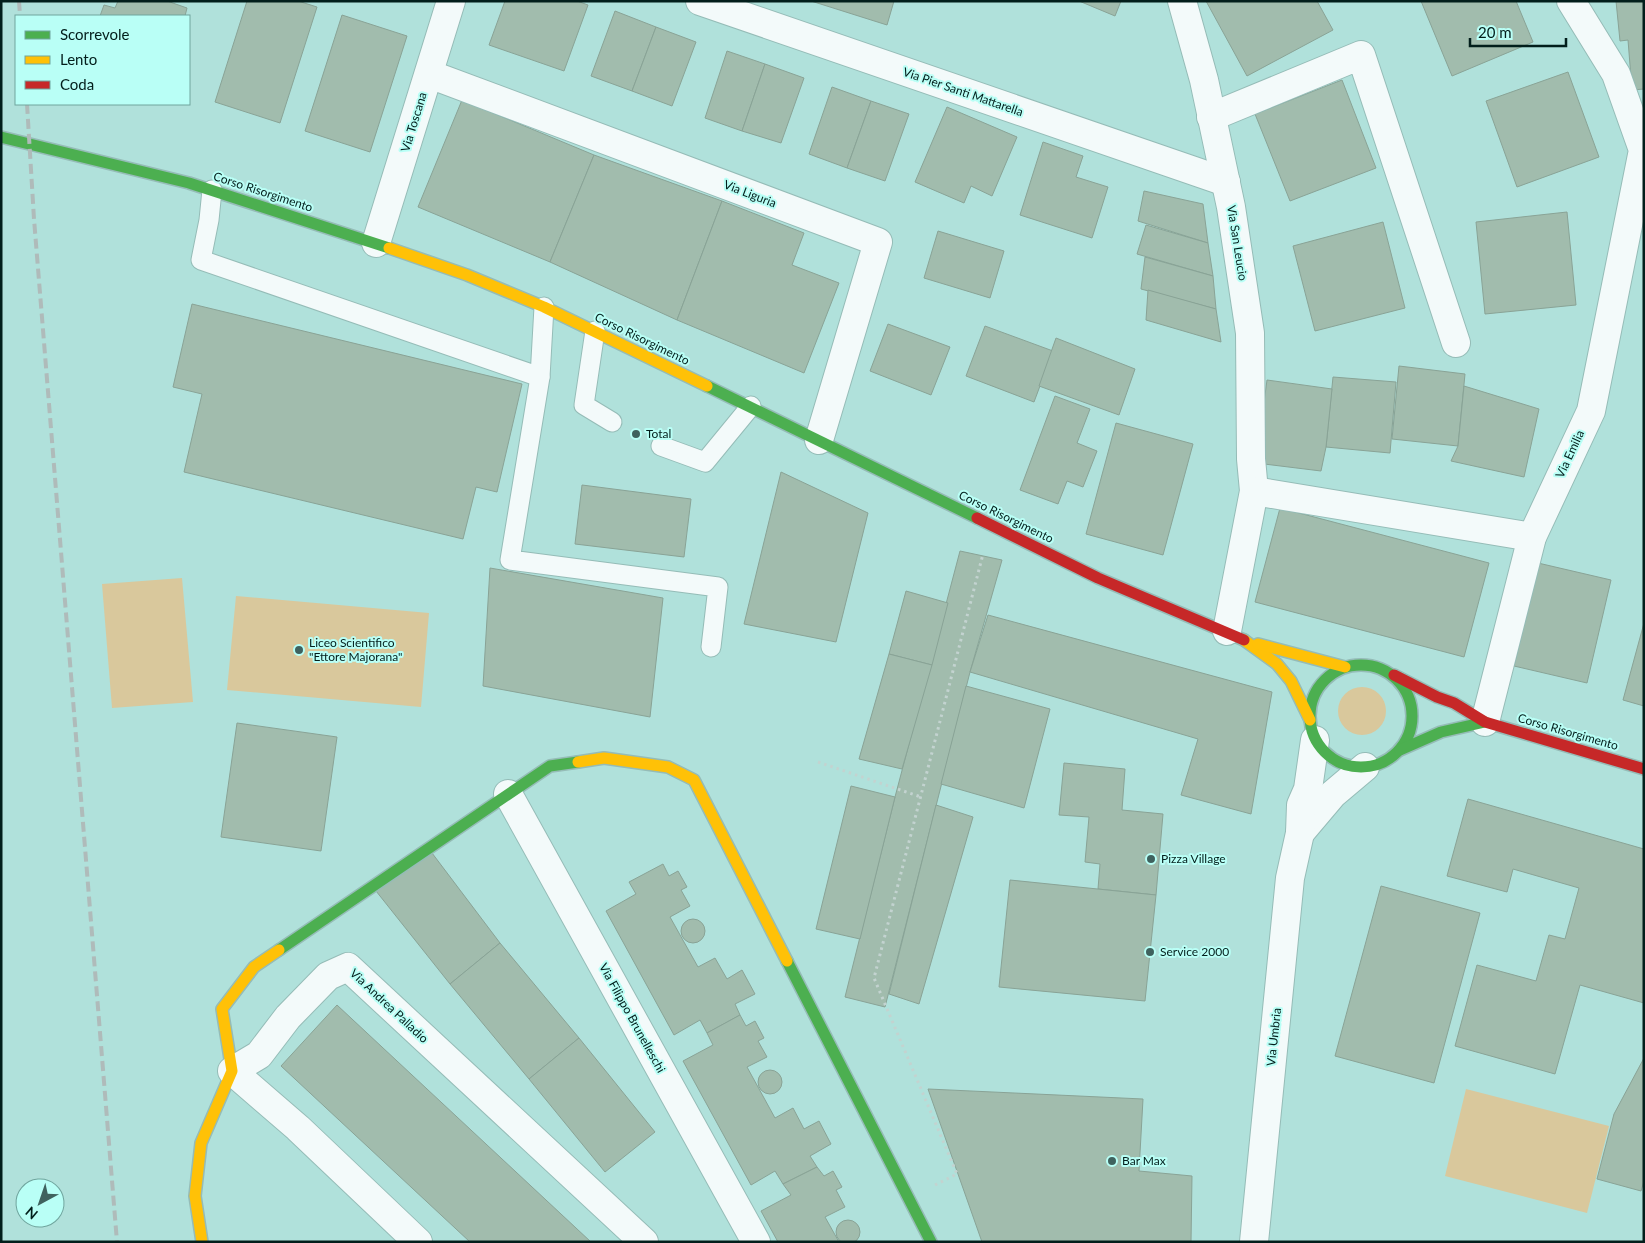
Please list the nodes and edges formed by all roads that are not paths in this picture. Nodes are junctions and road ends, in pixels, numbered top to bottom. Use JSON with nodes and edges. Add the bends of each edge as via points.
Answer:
{"nodes":[{"id":1,"x":452,"y":1,"type":"edge"},
{"id":2,"x":700,"y":1,"type":"edge"},
{"id":3,"x":1182,"y":1,"type":"edge"},
{"id":4,"x":1571,"y":1,"type":"edge"},
{"id":5,"x":428,"y":74,"type":"junction"},
{"id":6,"x":1211,"y":117,"type":"junction"},
{"id":7,"x":1,"y":137,"type":"edge"},
{"id":8,"x":1641,"y":181,"type":"edge"},
{"id":9,"x":1226,"y":182,"type":"junction"},
{"id":10,"x":212,"y":190,"type":"junction"},
{"id":11,"x":376,"y":243,"type":"junction"},
{"id":12,"x":544,"y":308,"type":"junction"},
{"id":13,"x":595,"y":331,"type":"junction"},
{"id":14,"x":1456,"y":343,"type":"dead end"},
{"id":15,"x":540,"y":377,"type":"junction"},
{"id":16,"x":751,"y":406,"type":"junction"},
{"id":17,"x":612,"y":422,"type":"dead end"},
{"id":18,"x":819,"y":440,"type":"junction"},
{"id":19,"x":661,"y":446,"type":"dead end"},
{"id":20,"x":1254,"y":491,"type":"junction"},
{"id":21,"x":1532,"y":537,"type":"junction"},
{"id":22,"x":1235,"y":635,"type":"junction"},
{"id":23,"x":711,"y":647,"type":"dead end"},
{"id":24,"x":1345,"y":667,"type":"junction"},
{"id":25,"x":1391,"y":674,"type":"junction"},
{"id":26,"x":1485,"y":722,"type":"junction"},
{"id":27,"x":1312,"y":730,"type":"junction"},
{"id":28,"x":1400,"y":750,"type":"junction"},
{"id":29,"x":1365,"y":767,"type":"junction"},
{"id":30,"x":1644,"y":769,"type":"edge"},
{"id":31,"x":508,"y":794,"type":"junction"},
{"id":32,"x":1300,"y":832,"type":"junction"},
{"id":33,"x":232,"y":1071,"type":"junction"},
{"id":34,"x":202,"y":1242,"type":"edge"},
{"id":35,"x":418,"y":1242,"type":"edge"},
{"id":36,"x":644,"y":1242,"type":"edge"},
{"id":37,"x":756,"y":1242,"type":"edge"},
{"id":38,"x":931,"y":1242,"type":"edge"},
{"id":39,"x":1254,"y":1242,"type":"edge"}],
"edges":[{"from":1,"to":5,"type":"street","name":"Via Toscana"},
{"from":2,"to":9,"type":"street","name":"Via Pier Santi Mattarella"},
{"from":3,"to":6,"type":"street","name":"Via San Leucio"},
{"from":4,"to":8,"type":"street","name":"Via Emilia","via":[[1616,74],[1643,150]]},
{"from":5,"to":11,"type":"street","name":"Via Toscana"},
{"from":5,"to":18,"type":"street","name":"Via Liguria","via":[[878,242]]},
{"from":6,"to":9,"type":"street","name":"Via San Leucio"},
{"from":6,"to":14,"type":"street","via":[[1361,55]]},
{"from":7,"to":10,"type":"street","name":"Corso Risorgimento"},
{"from":8,"to":21,"type":"street","name":"Via Emilia","via":[[1590,411]]},
{"from":9,"to":20,"type":"street","name":"Via San Leucio","via":[[1250,333]]},
{"from":10,"to":11,"type":"street","name":"Corso Risorgimento"},
{"from":10,"to":15,"type":"lane","via":[[210,220],[201,260]]},
{"from":11,"to":12,"type":"street","name":"Corso Risorgimento","via":[[467,275]]},
{"from":12,"to":13,"type":"street","name":"Corso Risorgimento"},
{"from":12,"to":15,"type":"lane"},
{"from":13,"to":16,"type":"street","name":"Corso Risorgimento"},
{"from":13,"to":17,"type":"lane","via":[[584,405]]},
{"from":15,"to":23,"type":"lane","via":[[510,560],[718,587]]},
{"from":16,"to":18,"type":"street","name":"Corso Risorgimento"},
{"from":16,"to":19,"type":"lane","via":[[706,462]]},
{"from":18,"to":22,"type":"street","name":"Corso Risorgimento","via":[[1098,578]]},
{"from":20,"to":21,"type":"street"},
{"from":20,"to":22,"type":"street","name":"Via San Leucio"},
{"from":21,"to":26,"type":"street","name":"Via Emilia"},
{"from":22,"to":24,"type":"street","name":"Corso Risorgimento"},
{"from":22,"to":27,"type":"street","name":"Corso Risorgimento","via":[[1278,664],[1291,681]]},
{"from":24,"to":25,"type":"street","via":[[1360,664]]},
{"from":24,"to":27,"type":"street","via":[[1330,675],[1318,688],[1311,703]]},
{"from":25,"to":26,"type":"street","name":"Corso Risorgimento","via":[[1454,703]]},
{"from":25,"to":28,"type":"street","via":[[1411,702],[1409,735]]},
{"from":26,"to":28,"type":"street","name":"Corso Risorgimento","via":[[1421,738]]},
{"from":26,"to":30,"type":"street","name":"Corso Risorgimento"},
{"from":27,"to":29,"type":"street","via":[[1336,761]]},
{"from":27,"to":32,"type":"street","name":"Via Umbria","via":[[1308,789],[1301,804]]},
{"from":28,"to":29,"type":"street","via":[[1384,762]]},
{"from":29,"to":32,"type":"street","name":"Via Umbria","via":[[1333,794]]},
{"from":31,"to":33,"type":"street","via":[[254,967],[222,1008]]},
{"from":31,"to":37,"type":"street","name":"Via Filippo Brunelleschi"},
{"from":31,"to":38,"type":"street","via":[[550,766],[604,758],[668,767],[694,780]]},
{"from":32,"to":39,"type":"street","name":"Via Umbria","via":[[1290,878]]},
{"from":33,"to":34,"type":"street","via":[[202,1142],[195,1196]]},
{"from":33,"to":35,"type":"street","via":[[298,1128]]},
{"from":33,"to":36,"type":"street","name":"Via Andrea Palladio","via":[[258,1055],[288,1017],[328,976],[348,967]]}]}
